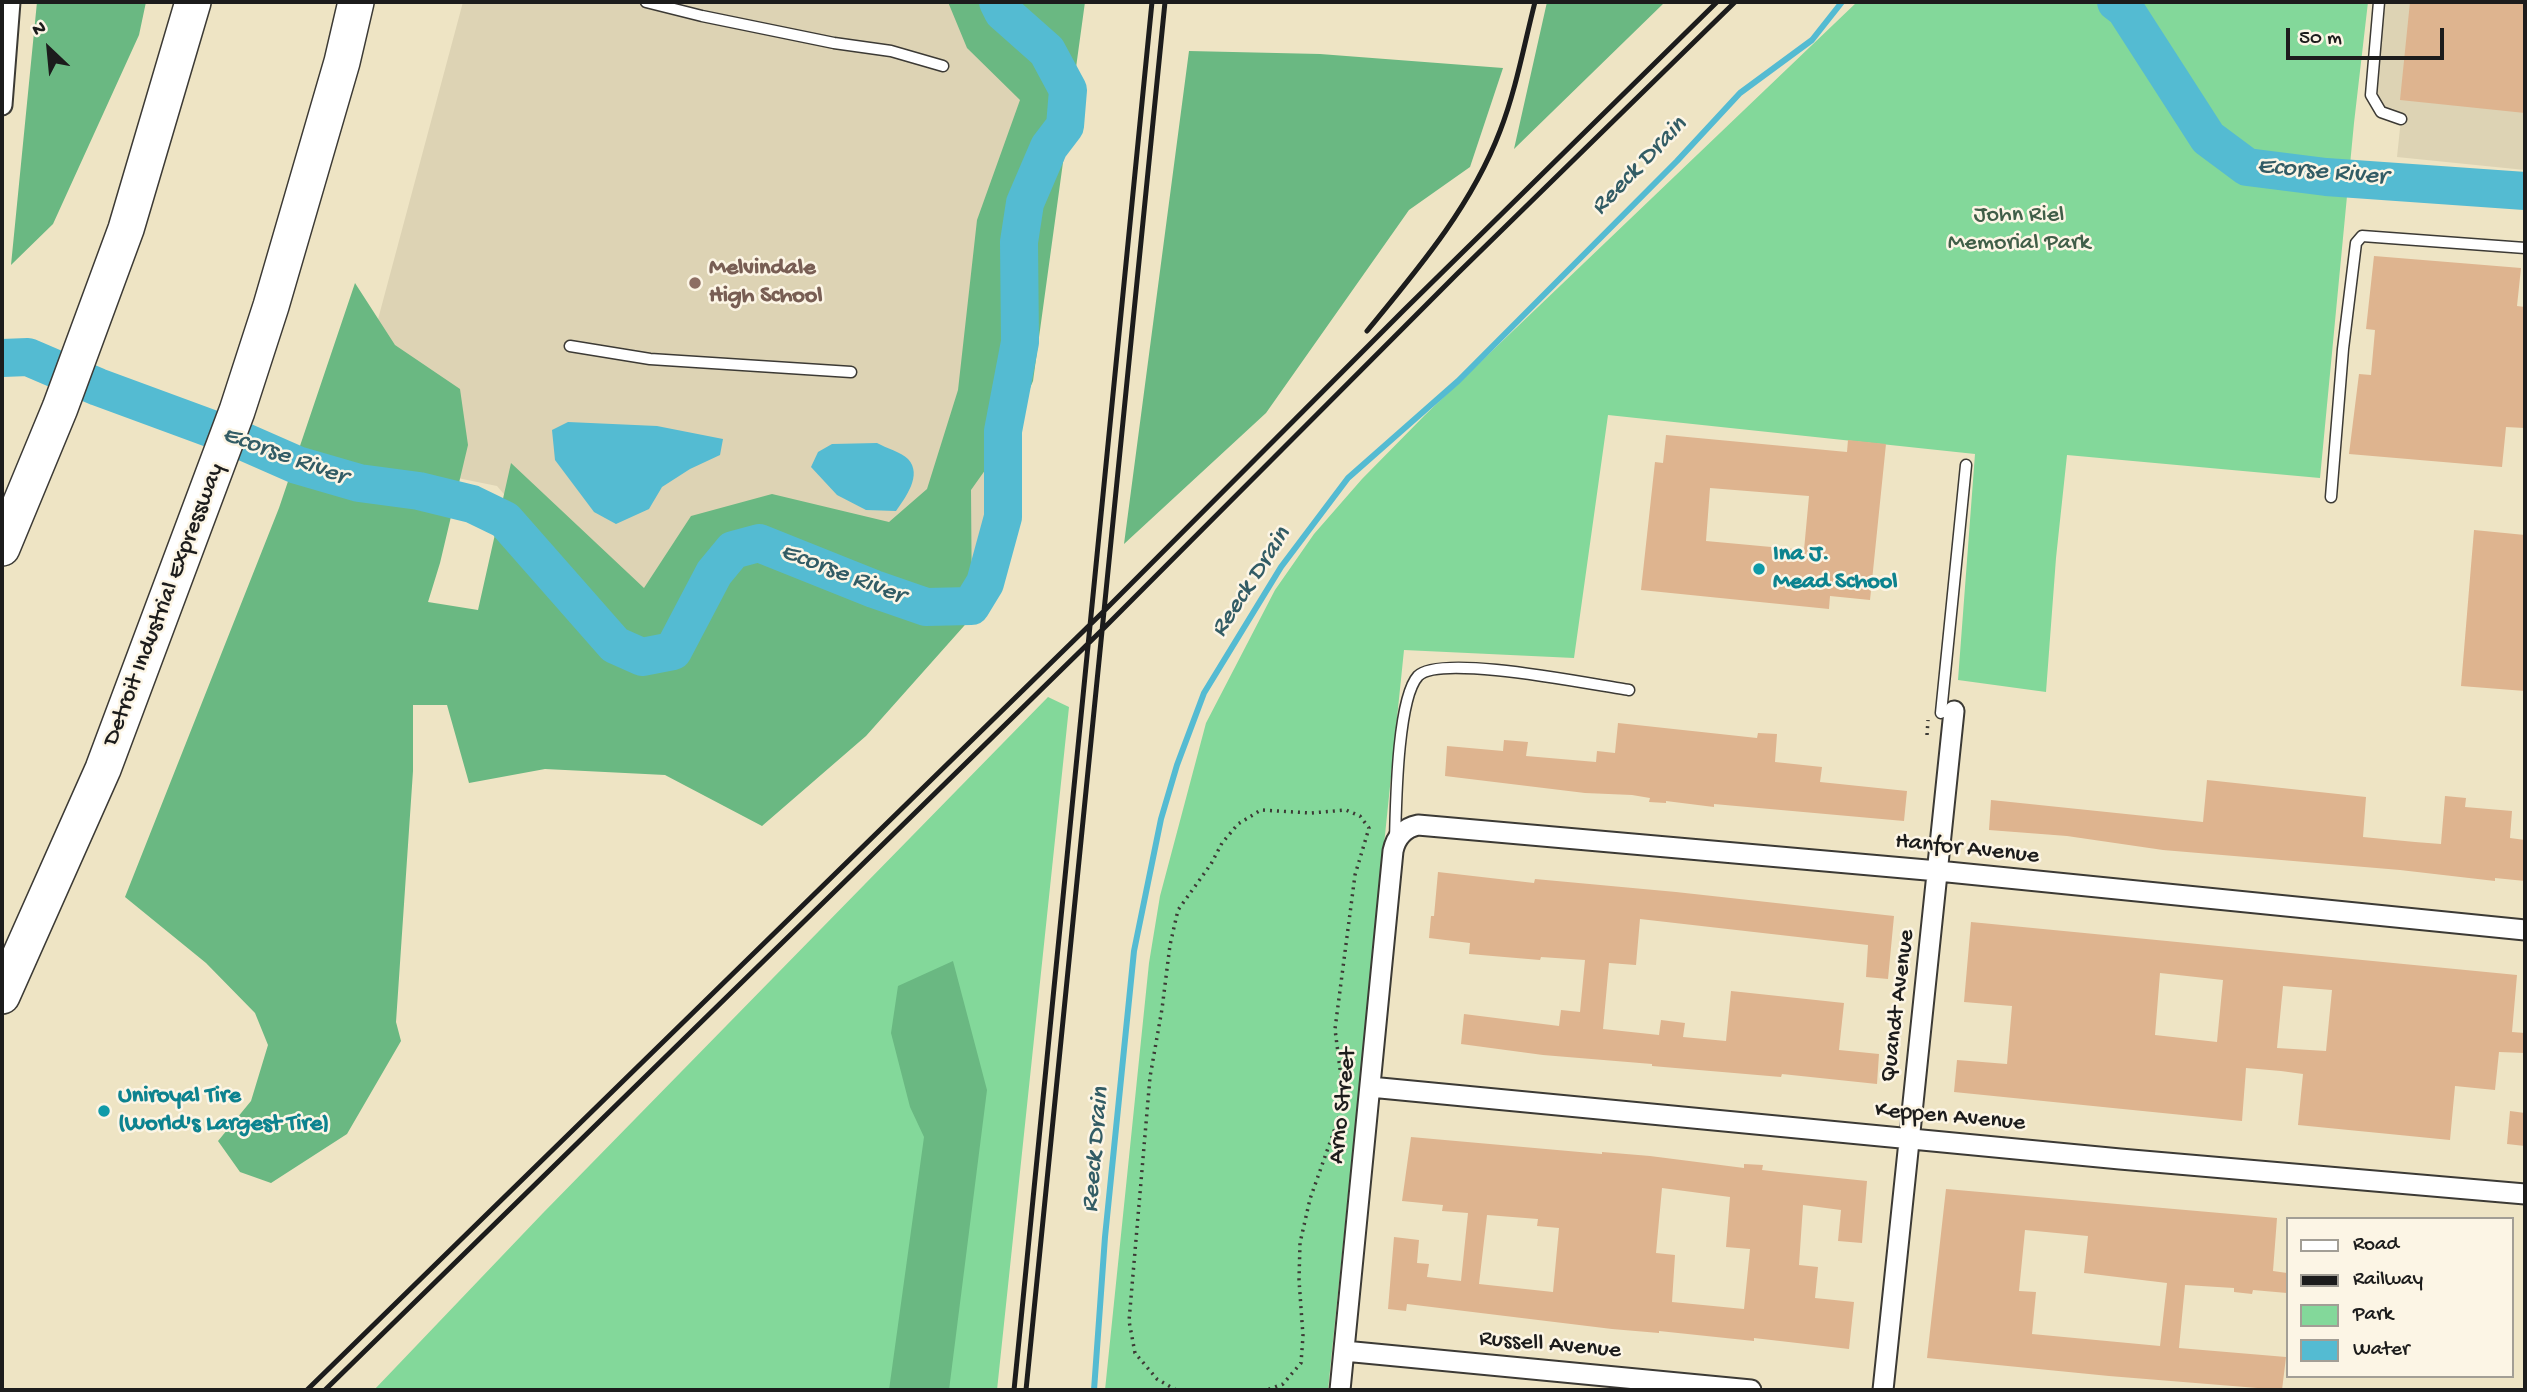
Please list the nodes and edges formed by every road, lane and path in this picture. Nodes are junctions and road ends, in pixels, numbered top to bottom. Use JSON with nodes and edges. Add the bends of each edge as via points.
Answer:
{"nodes":[{"id":1,"x":10,"y":2,"type":"edge"},
{"id":2,"x":194,"y":2,"type":"edge"},
{"id":3,"x":356,"y":2,"type":"edge"},
{"id":4,"x":646,"y":2,"type":"edge"},
{"id":5,"x":2379,"y":2,"type":"edge"},
{"id":6,"x":943,"y":66,"type":"dead end"},
{"id":7,"x":2,"y":105,"type":"edge"},
{"id":8,"x":2401,"y":119,"type":"dead end"},
{"id":9,"x":2525,"y":248,"type":"edge"},
{"id":10,"x":570,"y":346,"type":"dead end"},
{"id":11,"x":851,"y":372,"type":"dead end"},
{"id":12,"x":1966,"y":465,"type":"dead end"},
{"id":13,"x":2332,"y":498,"type":"dead end"},
{"id":14,"x":2,"y":548,"type":"edge"},
{"id":15,"x":1629,"y":690,"type":"dead end"},
{"id":16,"x":1948,"y":712,"type":"joint"},
{"id":17,"x":1928,"y":715,"type":"dead end"},
{"id":18,"x":1927,"y":736,"type":"dead end"},
{"id":19,"x":1400,"y":837,"type":"junction"},
{"id":20,"x":1938,"y":871,"type":"junction"},
{"id":21,"x":2525,"y":930,"type":"edge"},
{"id":22,"x":2,"y":996,"type":"edge"},
{"id":23,"x":1370,"y":1087,"type":"junction"},
{"id":24,"x":1909,"y":1138,"type":"junction"},
{"id":25,"x":2525,"y":1194,"type":"edge"},
{"id":26,"x":1344,"y":1351,"type":"junction"},
{"id":27,"x":1176,"y":1390,"type":"edge"},
{"id":28,"x":1268,"y":1390,"type":"edge"},
{"id":29,"x":1340,"y":1390,"type":"edge"},
{"id":30,"x":1751,"y":1390,"type":"edge"},
{"id":31,"x":1883,"y":1390,"type":"edge"}],
"edges":[{"from":1,"to":7,"type":"street"},
{"from":2,"to":14,"type":"highway","via":[[126,229]]},
{"from":3,"to":22,"type":"highway","name":"Detroit Industrial Expressway","via":[[271,306],[217,468],[103,769]]},
{"from":4,"to":6,"type":"lane","via":[[891,51]]},
{"from":5,"to":8,"type":"lane","via":[[2371,96],[2381,112]]},
{"from":9,"to":13,"type":"lane","via":[[2362,236],[2356,243]]},
{"from":10,"to":11,"type":"lane","via":[[650,359]]},
{"from":12,"to":16,"type":"lane"},
{"from":15,"to":19,"type":"lane","via":[[1472,666],[1419,674],[1408,691],[1396,775]]},
{"from":16,"to":20,"type":"street","name":"Quandt Avenue"},
{"from":17,"to":18,"type":"path"},
{"from":19,"to":20,"type":"street","name":"Hanfor Avenue","via":[[1418,825]]},
{"from":19,"to":23,"type":"street","name":"Arno Street"},
{"from":20,"to":21,"type":"street","name":"Hanfor Avenue"},
{"from":20,"to":24,"type":"street","name":"Quandt Avenue"},
{"from":23,"to":24,"type":"street","name":"Keppen Avenue"},
{"from":23,"to":26,"type":"street","name":"Arno Street"},
{"from":24,"to":25,"type":"street","name":"Keppen Avenue"},
{"from":24,"to":31,"type":"street","name":"Quandt Avenue"},
{"from":26,"to":29,"type":"street","name":"Arno Street"},
{"from":26,"to":30,"type":"street","name":"Russell Avenue"},
{"from":27,"to":28,"type":"path","via":[[1157,1378],[1135,1353],[1129,1321],[1150,1077],[1178,910],[1238,824],[1262,810],[1346,810],[1360,816],[1369,828],[1355,875],[1335,1029],[1343,1093],[1300,1243],[1301,1363],[1283,1384]]}]}
